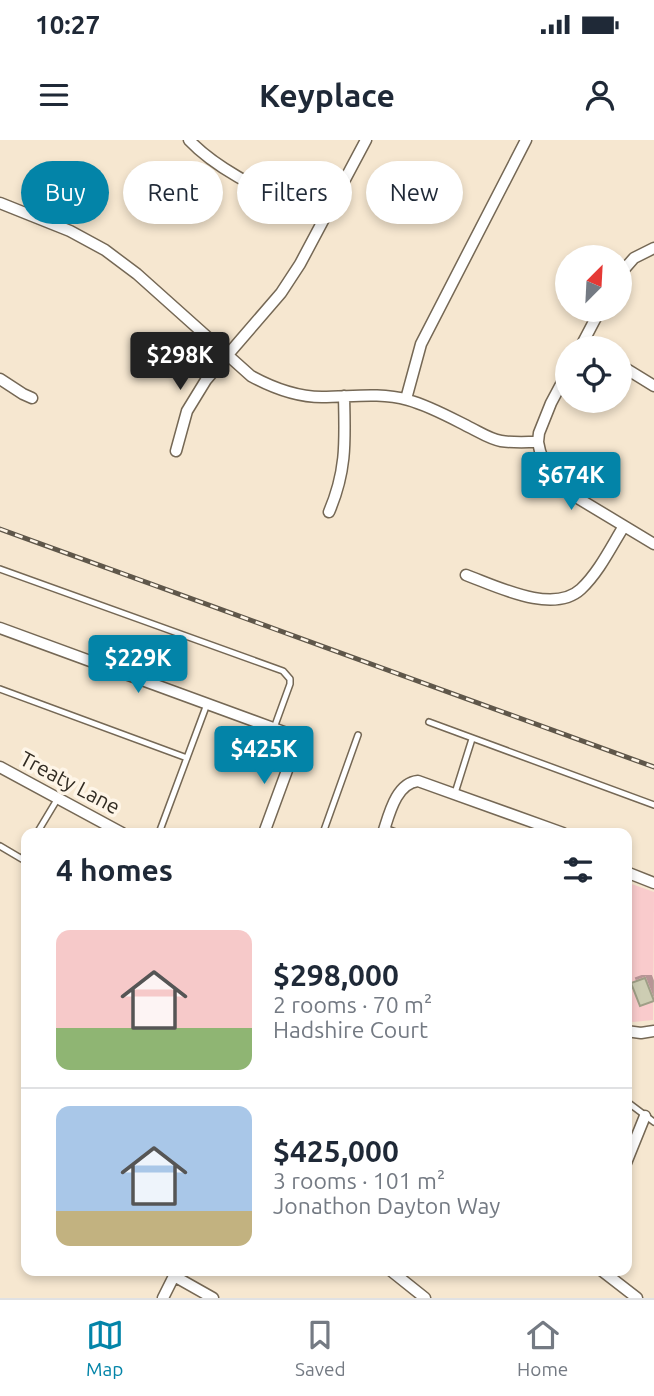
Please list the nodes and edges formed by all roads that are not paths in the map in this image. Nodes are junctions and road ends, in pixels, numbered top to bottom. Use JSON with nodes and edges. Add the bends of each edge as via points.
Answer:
{"nodes":[{"id":1,"x":189,"y":140,"type":"edge"},
{"id":2,"x":366,"y":140,"type":"edge"},
{"id":3,"x":526,"y":140,"type":"edge"},
{"id":4,"x":352,"y":166,"type":"edge"},
{"id":5,"x":237,"y":176,"type":"edge"},
{"id":6,"x":0,"y":203,"type":"edge"},
{"id":7,"x":321,"y":224,"type":"edge"},
{"id":8,"x":654,"y":248,"type":"edge"},
{"id":9,"x":632,"y":260,"type":"edge"},
{"id":10,"x":228,"y":355,"type":"junction"},
{"id":11,"x":632,"y":372,"type":"edge"},
{"id":12,"x":0,"y":379,"type":"edge"},
{"id":13,"x":654,"y":386,"type":"edge"},
{"id":14,"x":344,"y":396,"type":"junction"},
{"id":15,"x":555,"y":397,"type":"edge"},
{"id":16,"x":32,"y":398,"type":"dead end"},
{"id":17,"x":406,"y":399,"type":"junction"},
{"id":18,"x":538,"y":442,"type":"junction"},
{"id":19,"x":176,"y":452,"type":"dead end"},
{"id":20,"x":329,"y":512,"type":"dead end"},
{"id":21,"x":624,"y":526,"type":"junction"},
{"id":22,"x":654,"y":544,"type":"edge"},
{"id":23,"x":0,"y":569,"type":"edge"},
{"id":24,"x":466,"y":575,"type":"dead end"},
{"id":25,"x":0,"y":628,"type":"edge"},
{"id":26,"x":0,"y":688,"type":"edge"},
{"id":27,"x":207,"y":704,"type":"junction"},
{"id":28,"x":429,"y":722,"type":"dead end"},
{"id":29,"x":274,"y":728,"type":"junction"},
{"id":30,"x":358,"y":735,"type":"dead end"},
{"id":31,"x":472,"y":739,"type":"junction"},
{"id":32,"x":187,"y":758,"type":"junction"},
{"id":33,"x":0,"y":767,"type":"edge"},
{"id":34,"x":455,"y":793,"type":"junction"},
{"id":35,"x":58,"y":798,"type":"junction"},
{"id":36,"x":654,"y":805,"type":"edge"},
{"id":37,"x":40,"y":828,"type":"edge"},
{"id":38,"x":113,"y":828,"type":"edge"},
{"id":39,"x":161,"y":828,"type":"edge"},
{"id":40,"x":266,"y":828,"type":"edge"},
{"id":41,"x":325,"y":828,"type":"edge"},
{"id":42,"x":385,"y":828,"type":"edge"},
{"id":43,"x":550,"y":828,"type":"edge"},
{"id":44,"x":0,"y":846,"type":"edge"},
{"id":45,"x":21,"y":858,"type":"edge"},
{"id":46,"x":632,"y":874,"type":"edge"},
{"id":47,"x":654,"y":883,"type":"edge"},
{"id":48,"x":654,"y":1031,"type":"edge"},
{"id":49,"x":632,"y":1032,"type":"edge"},
{"id":50,"x":632,"y":1106,"type":"edge"},
{"id":51,"x":650,"y":1119,"type":"edge"},
{"id":52,"x":632,"y":1152,"type":"edge"},
{"id":53,"x":174,"y":1276,"type":"edge"},
{"id":54,"x":180,"y":1276,"type":"edge"},
{"id":55,"x":398,"y":1276,"type":"edge"},
{"id":56,"x":609,"y":1276,"type":"edge"},
{"id":57,"x":163,"y":1298,"type":"edge"},
{"id":58,"x":214,"y":1298,"type":"edge"},
{"id":59,"x":425,"y":1298,"type":"edge"},
{"id":60,"x":637,"y":1298,"type":"edge"}],
"edges":[{"from":1,"to":5,"type":"street"},
{"from":2,"to":4,"type":"street"},
{"from":3,"to":17,"type":"street","via":[[421,344]]},
{"from":6,"to":10,"type":"street","via":[[105,250]]},
{"from":7,"to":10,"type":"street","via":[[281,293]]},
{"from":8,"to":9,"type":"street"},
{"from":10,"to":14,"type":"street","via":[[251,376],[284,392]]},
{"from":10,"to":19,"type":"street","via":[[187,411]]},
{"from":11,"to":13,"type":"street"},
{"from":12,"to":16,"type":"street"},
{"from":14,"to":17,"type":"street"},
{"from":14,"to":20,"type":"street","via":[[343,471]]},
{"from":15,"to":18,"type":"street"},
{"from":17,"to":18,"type":"street","via":[[502,442]]},
{"from":18,"to":21,"type":"street","via":[[543,463],[557,484]]},
{"from":21,"to":22,"type":"street"},
{"from":21,"to":24,"type":"street","via":[[578,592],[555,600],[530,598]]},
{"from":23,"to":29,"type":"lane","via":[[283,671],[290,684]]},
{"from":25,"to":27,"type":"street"},
{"from":26,"to":32,"type":"lane"},
{"from":27,"to":29,"type":"street"},
{"from":27,"to":32,"type":"lane"},
{"from":28,"to":31,"type":"lane"},
{"from":29,"to":40,"type":"street","via":[[290,739],[293,754]]},
{"from":30,"to":41,"type":"lane"},
{"from":31,"to":34,"type":"lane"},
{"from":31,"to":36,"type":"lane"},
{"from":32,"to":39,"type":"lane"},
{"from":33,"to":35,"type":"street","name":"Treaty Lane"},
{"from":34,"to":42,"type":"street","via":[[413,781],[397,797]]},
{"from":34,"to":43,"type":"street"},
{"from":35,"to":37,"type":"lane"},
{"from":35,"to":38,"type":"street","name":"Treaty Lane"},
{"from":44,"to":45,"type":"lane"},
{"from":46,"to":47,"type":"street"},
{"from":48,"to":49,"type":"street"},
{"from":50,"to":51,"type":"lane"},
{"from":51,"to":52,"type":"street"},
{"from":53,"to":57,"type":"street"},
{"from":54,"to":58,"type":"street"},
{"from":55,"to":59,"type":"street"},
{"from":56,"to":60,"type":"street"}]}
